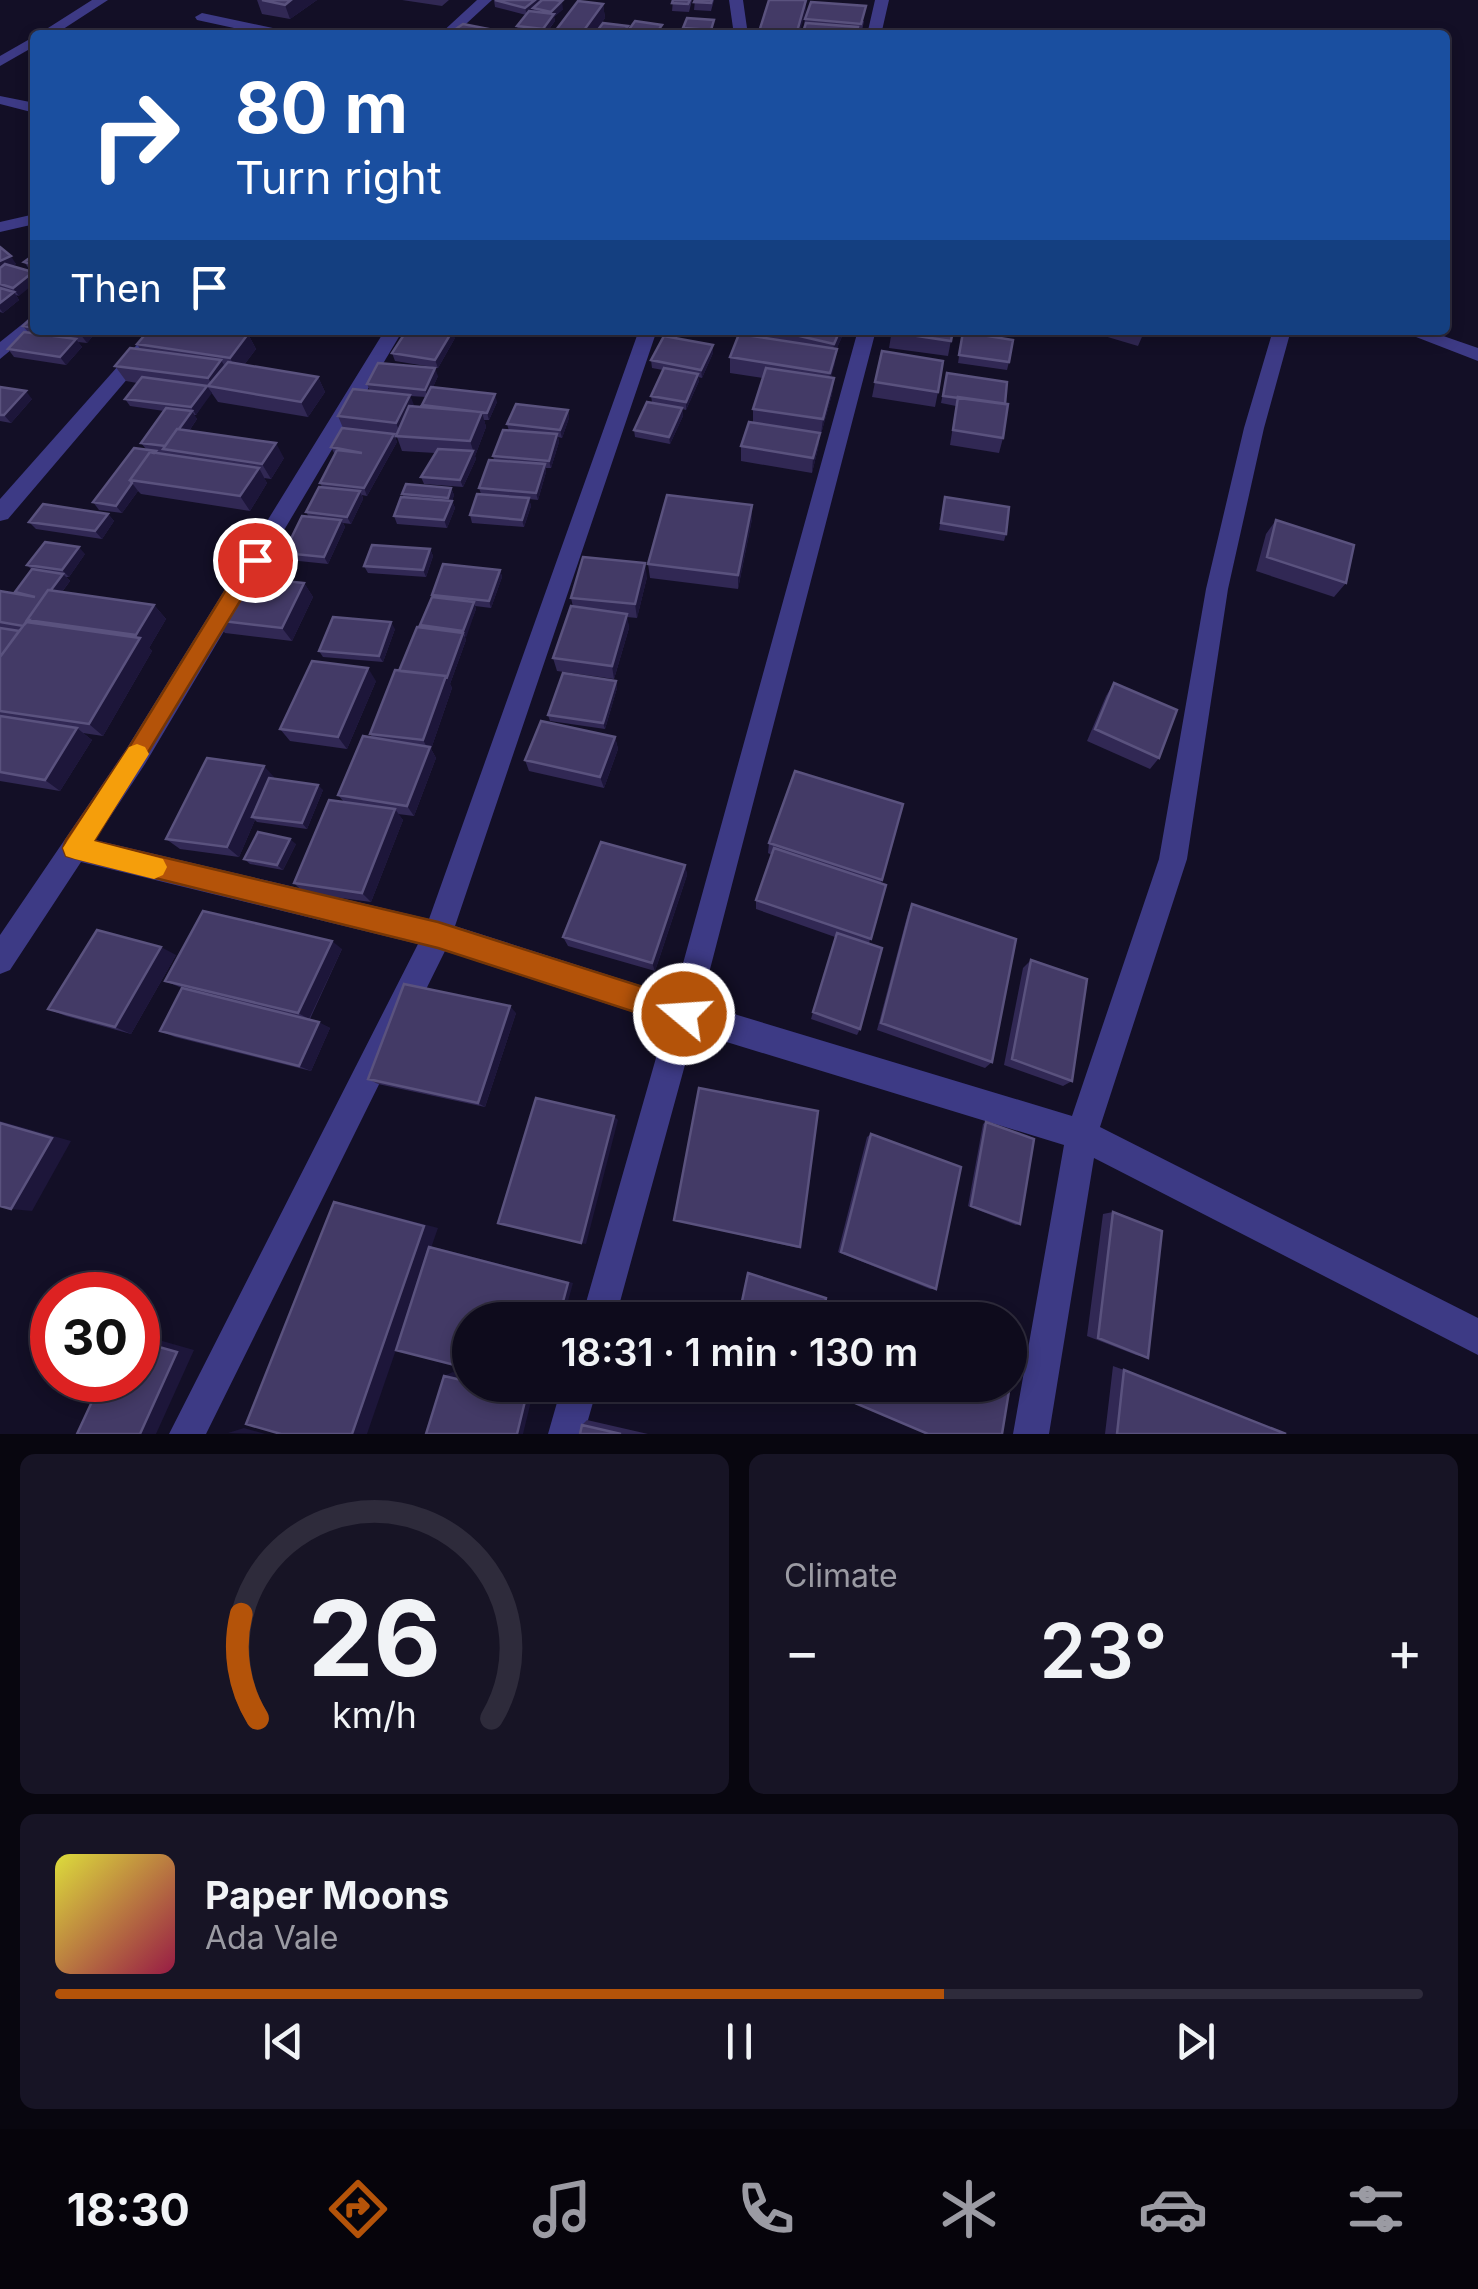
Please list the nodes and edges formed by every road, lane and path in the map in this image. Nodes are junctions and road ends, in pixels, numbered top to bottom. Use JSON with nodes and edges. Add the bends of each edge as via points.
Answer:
{"nodes":[{"id":1,"x":101,"y":0,"type":"edge"},
{"id":2,"x":486,"y":0,"type":"edge"},
{"id":3,"x":736,"y":0,"type":"edge"},
{"id":4,"x":882,"y":0,"type":"edge"},
{"id":5,"x":202,"y":17,"type":"dead end"},
{"id":6,"x":52,"y":30,"type":"edge"},
{"id":7,"x":263,"y":30,"type":"edge"},
{"id":8,"x":452,"y":30,"type":"edge"},
{"id":9,"x":740,"y":30,"type":"edge"},
{"id":10,"x":875,"y":30,"type":"edge"},
{"id":11,"x":30,"y":43,"type":"edge"},
{"id":12,"x":0,"y":62,"type":"edge"},
{"id":13,"x":0,"y":100,"type":"edge"},
{"id":14,"x":30,"y":107,"type":"edge"},
{"id":15,"x":30,"y":220,"type":"edge"},
{"id":16,"x":0,"y":227,"type":"edge"},
{"id":17,"x":30,"y":325,"type":"edge"},
{"id":18,"x":156,"y":335,"type":"edge"},
{"id":19,"x":391,"y":335,"type":"edge"},
{"id":20,"x":646,"y":335,"type":"edge"},
{"id":21,"x":865,"y":335,"type":"edge"},
{"id":22,"x":1281,"y":335,"type":"edge"},
{"id":23,"x":1421,"y":335,"type":"edge"},
{"id":24,"x":0,"y":353,"type":"edge"},
{"id":25,"x":1478,"y":355,"type":"edge"},
{"id":26,"x":0,"y":513,"type":"edge"},
{"id":27,"x":75,"y":848,"type":"junction"},
{"id":28,"x":438,"y":935,"type":"junction"},
{"id":29,"x":0,"y":960,"type":"edge"},
{"id":30,"x":684,"y":1014,"type":"junction"},
{"id":31,"x":1082,"y":1135,"type":"junction"},
{"id":32,"x":603,"y":1302,"type":"edge"},
{"id":33,"x":1478,"y":1337,"type":"edge"},
{"id":34,"x":575,"y":1402,"type":"edge"},
{"id":35,"x":187,"y":1434,"type":"edge"},
{"id":36,"x":566,"y":1434,"type":"edge"},
{"id":37,"x":1031,"y":1434,"type":"edge"}],
"edges":[{"from":1,"to":6,"type":"street"},
{"from":2,"to":8,"type":"street"},
{"from":3,"to":9,"type":"street"},
{"from":4,"to":10,"type":"street"},
{"from":5,"to":7,"type":"street"},
{"from":11,"to":12,"type":"street"},
{"from":13,"to":14,"type":"street"},
{"from":15,"to":16,"type":"street"},
{"from":17,"to":24,"type":"street"},
{"from":18,"to":26,"type":"street"},
{"from":19,"to":27,"type":"street"},
{"from":20,"to":28,"type":"street"},
{"from":21,"to":30,"type":"street"},
{"from":22,"to":31,"type":"street","via":[[1217,590],[1172,858]]},
{"from":23,"to":25,"type":"street"},
{"from":27,"to":28,"type":"street"},
{"from":27,"to":29,"type":"street"},
{"from":28,"to":30,"type":"street"},
{"from":28,"to":35,"type":"street"},
{"from":30,"to":31,"type":"street"},
{"from":30,"to":32,"type":"street"},
{"from":31,"to":33,"type":"street"},
{"from":31,"to":37,"type":"street"},
{"from":34,"to":36,"type":"street"}]}
